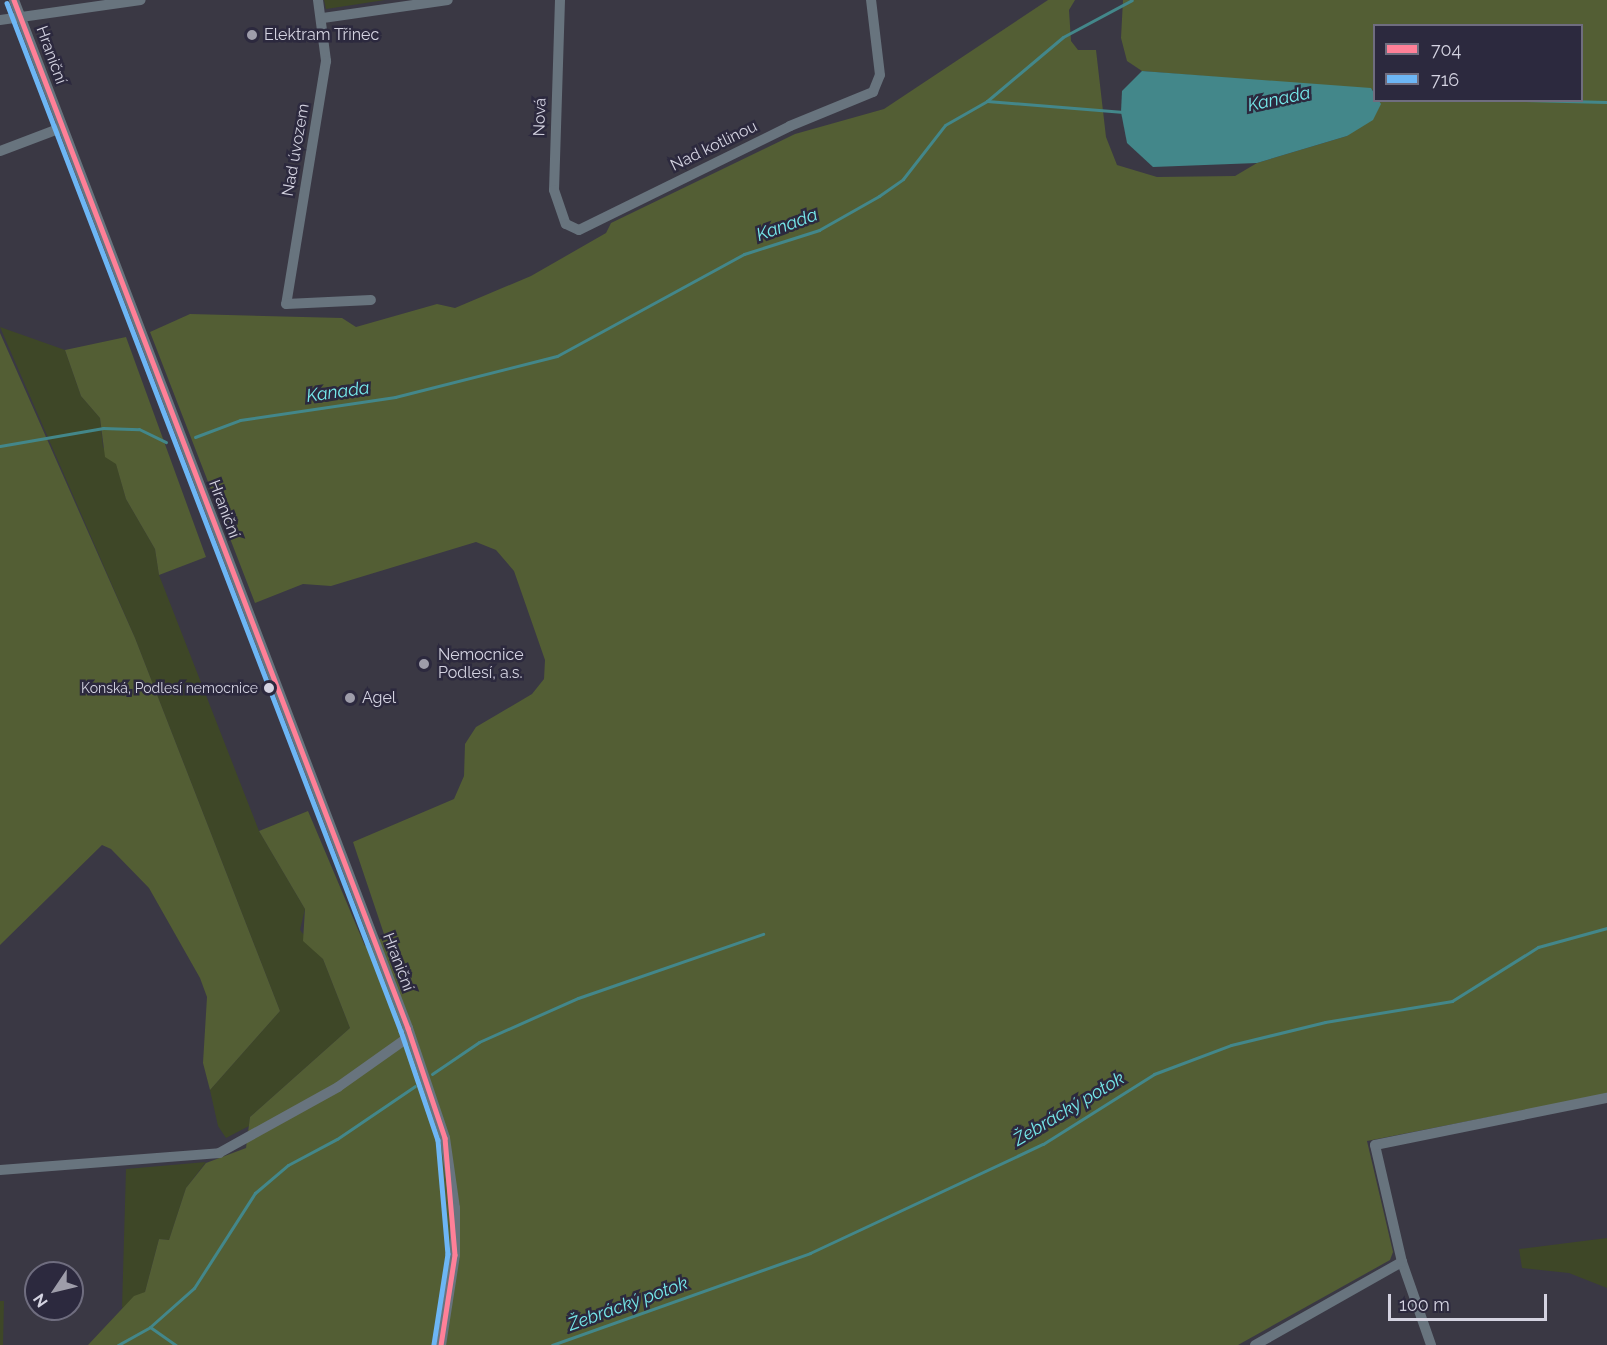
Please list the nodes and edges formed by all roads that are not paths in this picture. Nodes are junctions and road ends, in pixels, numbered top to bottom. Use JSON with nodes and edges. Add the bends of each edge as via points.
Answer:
{"nodes":[{"id":1,"x":14,"y":0,"type":"edge"},
{"id":2,"x":141,"y":0,"type":"edge"},
{"id":3,"x":318,"y":0,"type":"edge"},
{"id":4,"x":448,"y":0,"type":"edge"},
{"id":5,"x":560,"y":0,"type":"edge"},
{"id":6,"x":872,"y":0,"type":"edge"},
{"id":7,"x":20,"y":15,"type":"junction"},
{"id":8,"x":323,"y":18,"type":"junction"},
{"id":9,"x":0,"y":20,"type":"edge"},
{"id":10,"x":62,"y":128,"type":"junction"},
{"id":11,"x":0,"y":151,"type":"edge"},
{"id":12,"x":571,"y":230,"type":"joint"},
{"id":13,"x":371,"y":300,"type":"dead end"},
{"id":14,"x":409,"y":1032,"type":"junction"},
{"id":15,"x":1607,"y":1098,"type":"edge"},
{"id":16,"x":0,"y":1170,"type":"edge"},
{"id":17,"x":1402,"y":1262,"type":"junction"},
{"id":18,"x":441,"y":1345,"type":"edge"},
{"id":19,"x":1255,"y":1345,"type":"edge"},
{"id":20,"x":1431,"y":1345,"type":"edge"}],
"edges":[{"from":1,"to":7,"type":"street","name":"Hraniční"},
{"from":2,"to":7,"type":"street"},
{"from":3,"to":8,"type":"street","name":"Nad úvozem"},
{"from":4,"to":8,"type":"street"},
{"from":5,"to":12,"type":"street","name":"Nová","via":[[554,190]]},
{"from":6,"to":12,"type":"street","name":"Nad kotlinou","via":[[880,75],[873,92],[790,126]]},
{"from":7,"to":9,"type":"street"},
{"from":7,"to":10,"type":"street","name":"Hraniční"},
{"from":8,"to":13,"type":"street","name":"Nad úvozem","via":[[326,61],[286,304]]},
{"from":10,"to":11,"type":"street"},
{"from":10,"to":14,"type":"street","name":"Hraniční"},
{"from":14,"to":16,"type":"street","via":[[328,1093],[219,1153]]},
{"from":14,"to":18,"type":"street","name":"Hraniční","via":[[452,1171],[455,1255]]},
{"from":15,"to":17,"type":"street","via":[[1375,1145]]},
{"from":17,"to":19,"type":"street"},
{"from":17,"to":20,"type":"street"}]}
